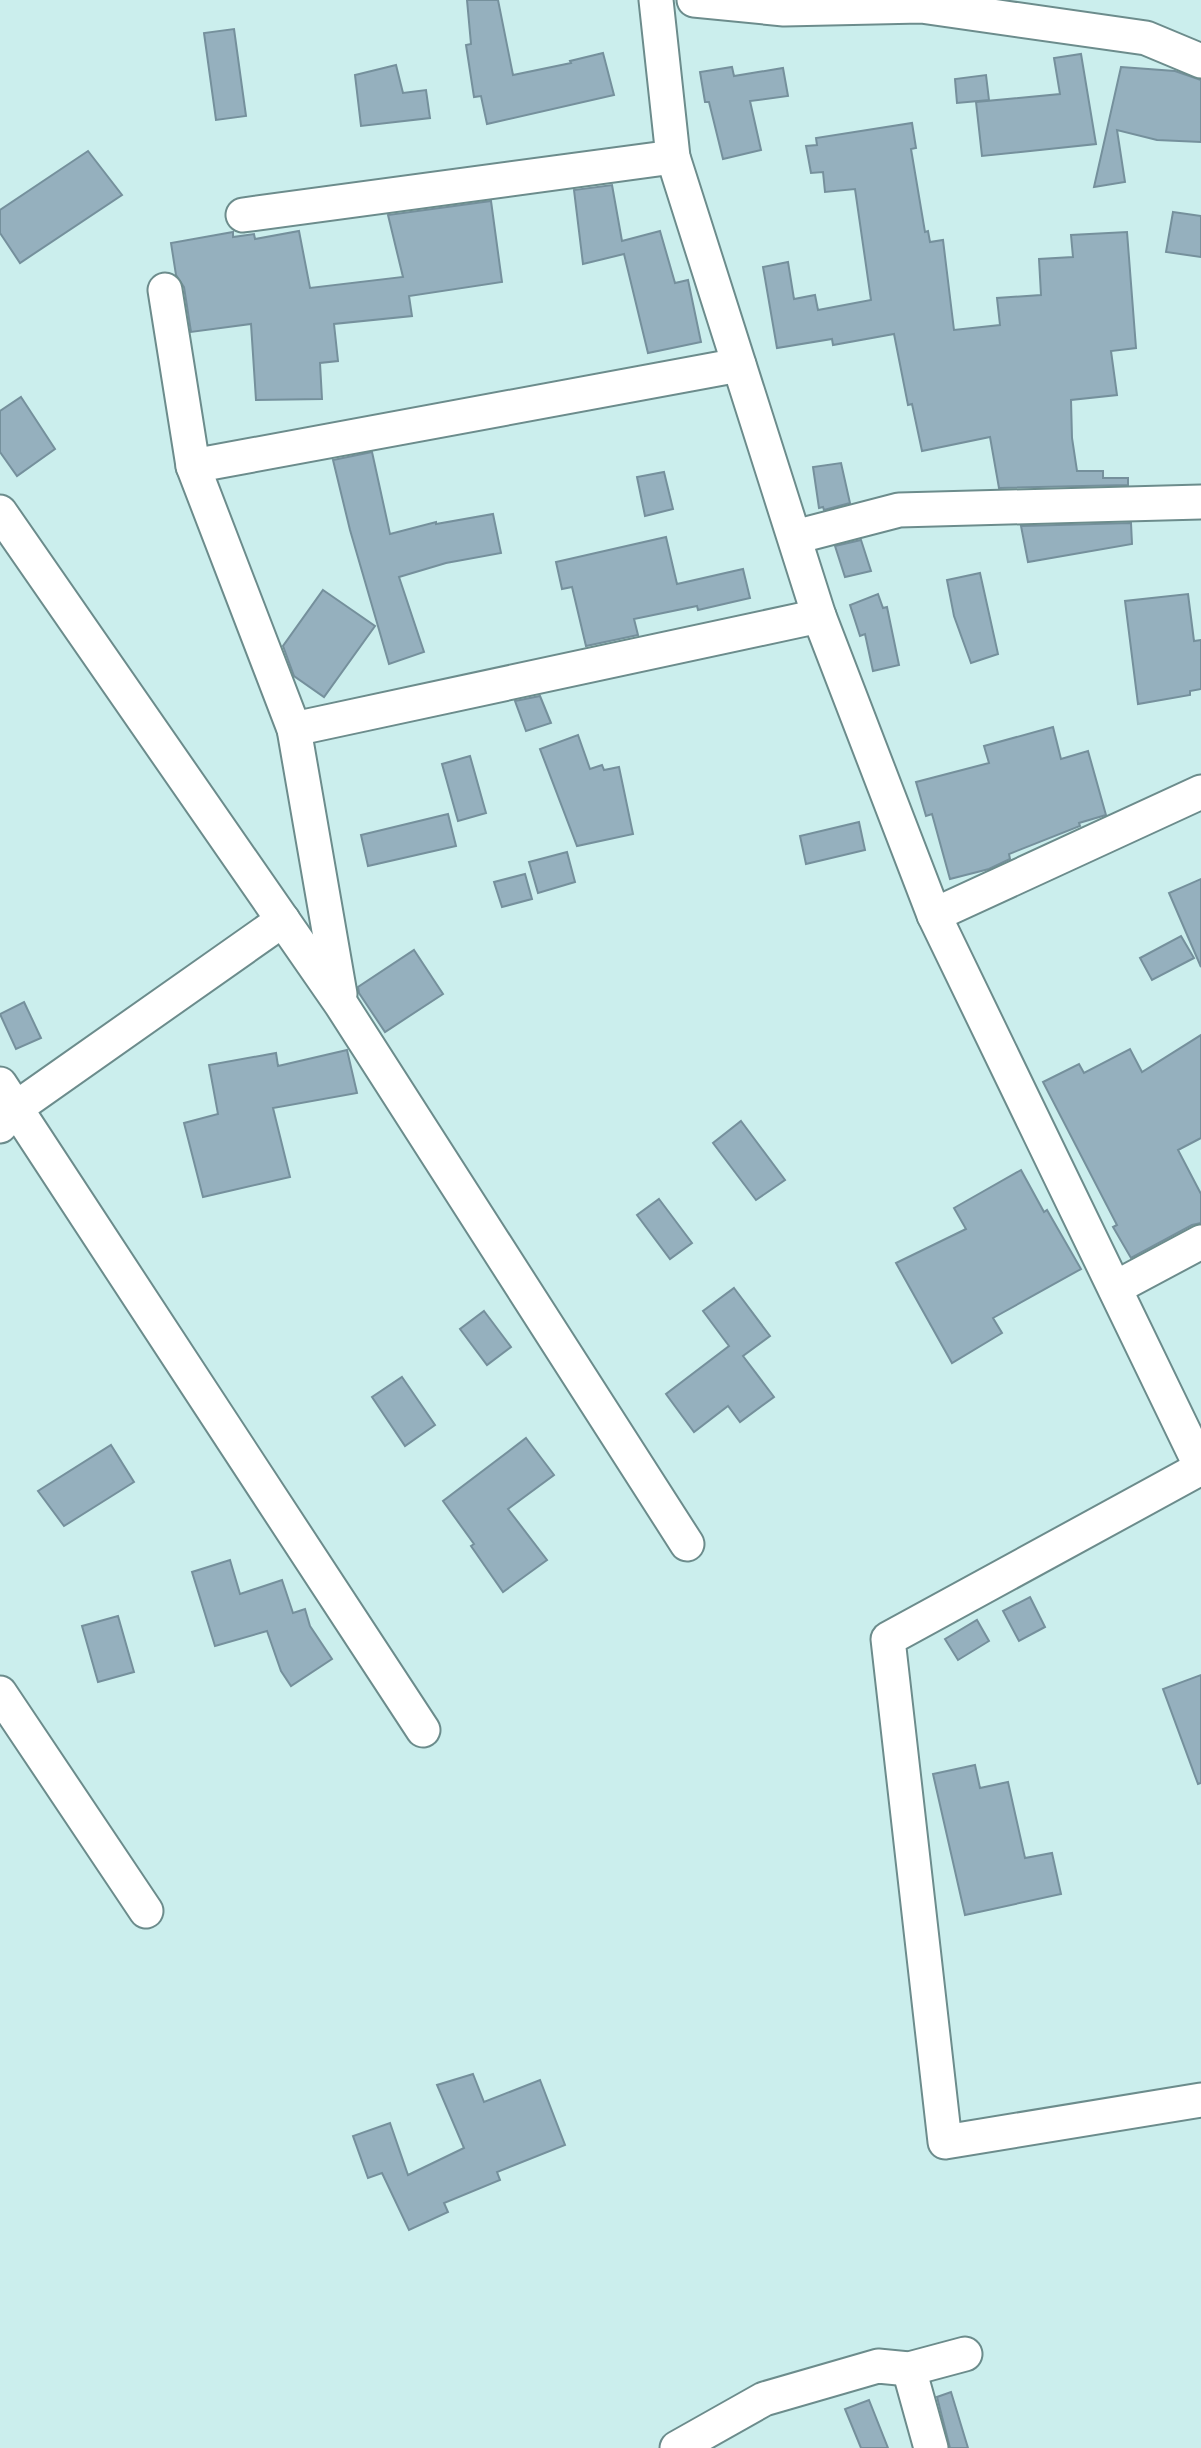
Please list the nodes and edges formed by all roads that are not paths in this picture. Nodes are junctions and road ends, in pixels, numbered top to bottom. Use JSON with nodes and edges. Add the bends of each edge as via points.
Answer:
{"nodes":[{"id":1,"x":656,"y":0,"type":"edge"},
{"id":2,"x":694,"y":0,"type":"edge"},
{"id":3,"x":786,"y":4,"type":"edge"},
{"id":4,"x":1201,"y":61,"type":"edge"},
{"id":5,"x":673,"y":157,"type":"junction"},
{"id":6,"x":243,"y":215,"type":"dead end"},
{"id":7,"x":164,"y":290,"type":"dead end"},
{"id":8,"x":739,"y":365,"type":"junction"},
{"id":9,"x":192,"y":466,"type":"junction"},
{"id":10,"x":1201,"y":502,"type":"edge"},
{"id":11,"x":0,"y":512,"type":"edge"},
{"id":12,"x":795,"y":537,"type":"junction"},
{"id":13,"x":819,"y":616,"type":"junction"},
{"id":14,"x":294,"y":729,"type":"junction"},
{"id":15,"x":1201,"y":792,"type":"edge"},
{"id":16,"x":934,"y":915,"type":"junction"},
{"id":17,"x":283,"y":920,"type":"junction"},
{"id":18,"x":341,"y":1004,"type":"junction"},
{"id":19,"x":5,"y":1106,"type":"edge"},
{"id":20,"x":1201,"y":1242,"type":"edge"},
{"id":21,"x":1115,"y":1288,"type":"junction"},
{"id":22,"x":1201,"y":1468,"type":"edge"},
{"id":23,"x":687,"y":1544,"type":"dead end"},
{"id":24,"x":0,"y":1693,"type":"edge"},
{"id":25,"x":423,"y":1730,"type":"dead end"},
{"id":26,"x":146,"y":1911,"type":"dead end"},
{"id":27,"x":1201,"y":2100,"type":"edge"},
{"id":28,"x":965,"y":2354,"type":"dead end"},
{"id":29,"x":909,"y":2369,"type":"junction"},
{"id":30,"x":677,"y":2448,"type":"edge"},
{"id":31,"x":931,"y":2448,"type":"edge"}],
"edges":[{"from":1,"to":5,"type":"street"},
{"from":2,"to":3,"type":"street"},
{"from":3,"to":4,"type":"street","via":[[921,6],[1146,37]]},
{"from":5,"to":6,"type":"street"},
{"from":5,"to":8,"type":"street"},
{"from":7,"to":9,"type":"street"},
{"from":8,"to":9,"type":"street"},
{"from":8,"to":12,"type":"street"},
{"from":9,"to":14,"type":"street"},
{"from":10,"to":12,"type":"street","via":[[899,510]]},
{"from":11,"to":17,"type":"street"},
{"from":12,"to":13,"type":"street"},
{"from":13,"to":14,"type":"street"},
{"from":13,"to":16,"type":"street"},
{"from":14,"to":18,"type":"street"},
{"from":15,"to":16,"type":"street"},
{"from":16,"to":21,"type":"street"},
{"from":17,"to":18,"type":"street"},
{"from":17,"to":19,"type":"street"},
{"from":18,"to":23,"type":"street"},
{"from":19,"to":25,"type":"street"},
{"from":20,"to":21,"type":"street"},
{"from":21,"to":22,"type":"street"},
{"from":22,"to":27,"type":"street","via":[[888,1639],[945,2142]]},
{"from":24,"to":26,"type":"street"},
{"from":28,"to":29,"type":"street"},
{"from":29,"to":30,"type":"street","via":[[878,2366],[764,2399]]},
{"from":29,"to":31,"type":"street"}]}
